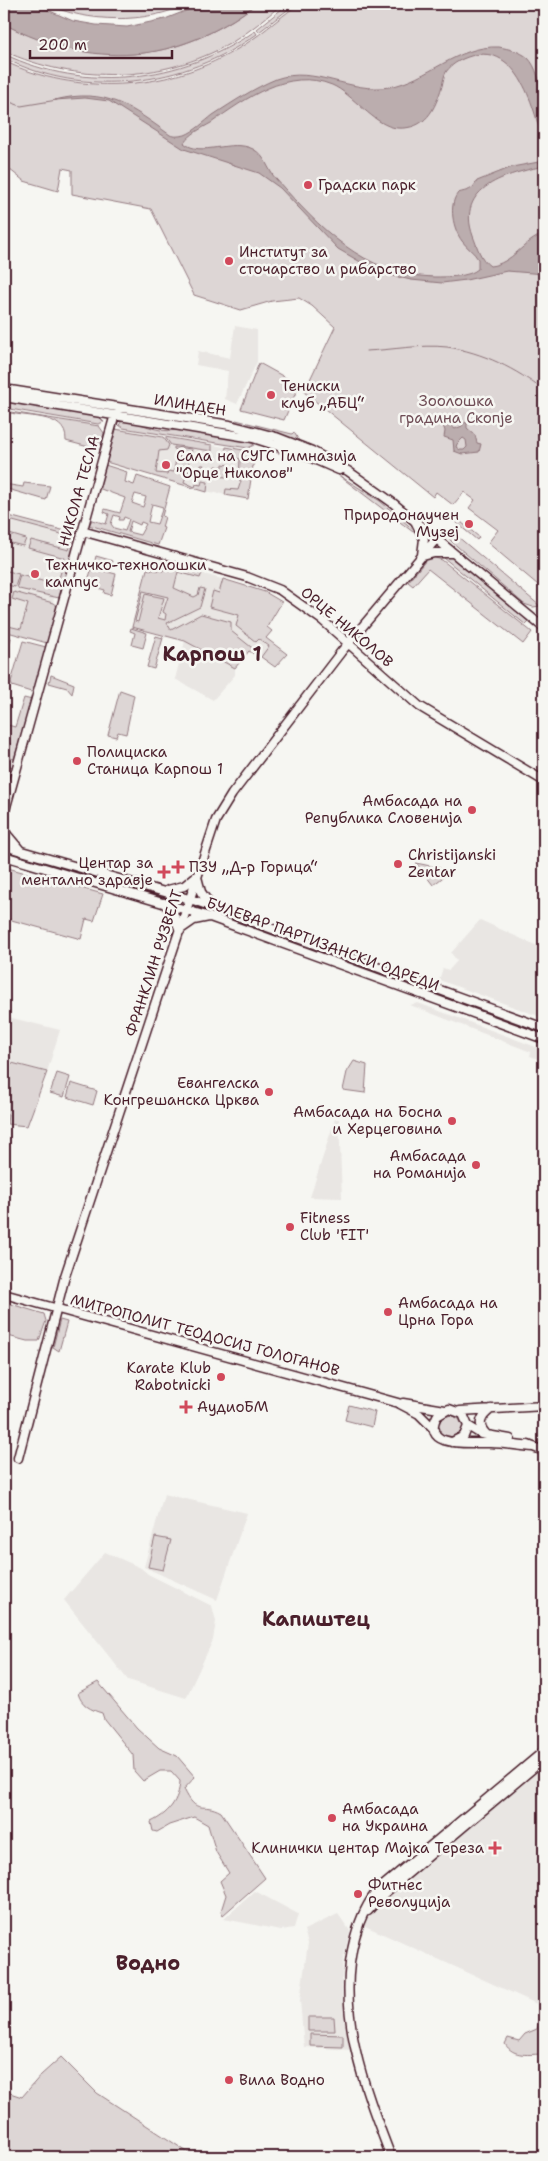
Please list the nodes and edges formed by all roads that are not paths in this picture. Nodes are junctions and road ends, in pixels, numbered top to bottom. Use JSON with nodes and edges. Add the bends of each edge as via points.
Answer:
{"nodes":[{"id":1,"x":4,"y":389,"type":"edge"},
{"id":2,"x":4,"y":397,"type":"edge"},
{"id":3,"x":116,"y":411,"type":"junction"},
{"id":4,"x":413,"y":518,"type":"junction"},
{"id":5,"x":82,"y":532,"type":"junction"},
{"id":6,"x":437,"y":538,"type":"junction"},
{"id":7,"x":454,"y":553,"type":"junction"},
{"id":8,"x":421,"y":557,"type":"junction"},
{"id":9,"x":544,"y":628,"type":"edge"},
{"id":10,"x":348,"y":644,"type":"junction"},
{"id":11,"x":544,"y":780,"type":"edge"},
{"id":12,"x":4,"y":814,"type":"edge"},
{"id":13,"x":4,"y":831,"type":"edge"},
{"id":14,"x":4,"y":846,"type":"edge"},
{"id":15,"x":21,"y":851,"type":"junction"},
{"id":16,"x":4,"y":856,"type":"edge"},
{"id":17,"x":197,"y":876,"type":"junction"},
{"id":18,"x":165,"y":891,"type":"junction"},
{"id":19,"x":190,"y":899,"type":"junction"},
{"id":20,"x":162,"y":901,"type":"junction"},
{"id":21,"x":212,"y":906,"type":"junction"},
{"id":22,"x":186,"y":909,"type":"junction"},
{"id":23,"x":210,"y":917,"type":"junction"},
{"id":24,"x":180,"y":931,"type":"junction"},
{"id":25,"x":544,"y":1028,"type":"edge"},
{"id":26,"x":544,"y":1039,"type":"edge"},
{"id":27,"x":4,"y":1294,"type":"edge"},
{"id":28,"x":56,"y":1309,"type":"junction"},
{"id":29,"x":398,"y":1403,"type":"junction"},
{"id":30,"x":544,"y":1406,"type":"edge"},
{"id":31,"x":491,"y":1409,"type":"junction"},
{"id":32,"x":445,"y":1410,"type":"junction"},
{"id":33,"x":460,"y":1411,"type":"junction"},
{"id":34,"x":468,"y":1426,"type":"junction"},
{"id":35,"x":435,"y":1430,"type":"junction"},
{"id":36,"x":488,"y":1436,"type":"junction"},
{"id":37,"x":452,"y":1442,"type":"junction"},
{"id":38,"x":533,"y":1447,"type":"junction"},
{"id":39,"x":544,"y":1451,"type":"edge"},
{"id":40,"x":18,"y":1458,"type":"dead end"},
{"id":41,"x":544,"y":1751,"type":"edge"},
{"id":42,"x":544,"y":1759,"type":"edge"},
{"id":43,"x":362,"y":1918,"type":"junction"},
{"id":44,"x":391,"y":2157,"type":"edge"}],
"edges":[{"from":1,"to":3,"type":"street","name":"ИЛИНДЕН"},
{"from":2,"to":3,"type":"street","name":"ИЛИНДЕН"},
{"from":3,"to":4,"type":"street","name":"ИЛИНДЕН","via":[[259,440],[300,453],[361,480]]},
{"from":3,"to":5,"type":"street","name":"НИКОЛА ТЕСЛА"},
{"from":4,"to":6,"type":"street","name":"ИЛИНДЕН"},
{"from":4,"to":8,"type":"street","via":[[424,539]]},
{"from":5,"to":10,"type":"street","name":"ОРЦЕ НИКОЛОВ","via":[[247,577],[280,590]]},
{"from":5,"to":12,"type":"street","name":"НИКОЛА ТЕСЛА"},
{"from":6,"to":7,"type":"street","name":"ИЛИНДЕН"},
{"from":6,"to":8,"type":"street","name":"ФРАНКЛИН РУЗВЕЛТ"},
{"from":7,"to":8,"type":"street"},
{"from":7,"to":9,"type":"street","name":"ИЛИНДЕН"},
{"from":8,"to":10,"type":"street","name":"ФРАНКЛИН РУЗВЕЛТ"},
{"from":10,"to":11,"type":"street","name":"ОРЦЕ НИКОЛОВ","via":[[418,706]]},
{"from":10,"to":17,"type":"street","name":"ФРАНКЛИН РУЗВЕЛТ","via":[[223,808],[208,840]]},
{"from":13,"to":15,"type":"street"},
{"from":14,"to":15,"type":"street","name":"БУЛЕВАР ПАРТИЗАНСКИ ОДРЕДИ"},
{"from":15,"to":18,"type":"street","name":"БУЛЕВАР ПАРТИЗАНСКИ ОДРЕДИ"},
{"from":16,"to":20,"type":"street","name":"БУЛЕВАР ПАРТИЗАНСКИ ОДРЕДИ"},
{"from":17,"to":18,"type":"street","via":[[184,886]]},
{"from":17,"to":19,"type":"street","name":"ФРАНКЛИН РУЗВЕЛТ"},
{"from":17,"to":21,"type":"street","via":[[201,892]]},
{"from":18,"to":19,"type":"street","name":"БУЛЕВАР ПАРТИЗАНСКИ ОДРЕДИ"},
{"from":19,"to":21,"type":"street","name":"БУЛЕВАР ПАРТИЗАНСКИ ОДРЕДИ"},
{"from":19,"to":22,"type":"street","name":"ФРАНКЛИН РУЗВЕЛТ"},
{"from":20,"to":22,"type":"street","name":"БУЛЕВАР ПАРТИЗАНСКИ ОДРЕДИ"},
{"from":20,"to":24,"type":"street","via":[[174,915]]},
{"from":21,"to":25,"type":"street","name":"БУЛЕВАР ПАРТИЗАНСКИ ОДРЕДИ"},
{"from":22,"to":23,"type":"street","name":"БУЛЕВАР ПАРТИЗАНСКИ ОДРЕДИ"},
{"from":22,"to":24,"type":"street","name":"ФРАНКЛИН РУЗВЕЛТ"},
{"from":23,"to":24,"type":"street","via":[[194,920]]},
{"from":23,"to":26,"type":"street","name":"БУЛЕВАР ПАРТИЗАНСКИ ОДРЕДИ"},
{"from":24,"to":28,"type":"street","name":"ФРАНКЛИН РУЗВЕЛТ"},
{"from":27,"to":28,"type":"street","name":"МИТРОПОЛИТ ТЕОДОСИЈ ГОЛОГАНОВ"},
{"from":28,"to":29,"type":"street","name":"МИТРОПОЛИТ ТЕОДОСИЈ ГОЛОГАНОВ"},
{"from":28,"to":40,"type":"street","name":"ФРАНКЛИН РУЗВЕЛТ"},
{"from":29,"to":32,"type":"street","name":"МИТРОПОЛИТ ТЕОДОСИЈ ГОЛОГАНОВ"},
{"from":29,"to":35,"type":"street","name":"МИТРОПОЛИТ ТЕОДОСИЈ ГОЛОГАНОВ","via":[[419,1414]]},
{"from":30,"to":31,"type":"street"},
{"from":31,"to":33,"type":"street"},
{"from":31,"to":34,"type":"street","via":[[477,1416]]},
{"from":31,"to":36,"type":"street","via":[[480,1422]]},
{"from":32,"to":33,"type":"street"},
{"from":32,"to":35,"type":"street","via":[[435,1420]]},
{"from":33,"to":34,"type":"street"},
{"from":34,"to":36,"type":"street"},
{"from":34,"to":37,"type":"street","via":[[464,1436]]},
{"from":35,"to":37,"type":"street","via":[[441,1439]]},
{"from":36,"to":38,"type":"street","via":[[515,1440]]},
{"from":37,"to":38,"type":"street"},
{"from":38,"to":39,"type":"street"},
{"from":41,"to":43,"type":"street","via":[[378,1890],[368,1902]]},
{"from":42,"to":43,"type":"street","via":[[380,1897]]},
{"from":43,"to":44,"type":"street","via":[[351,1953],[349,2018],[370,2100]]}]}
